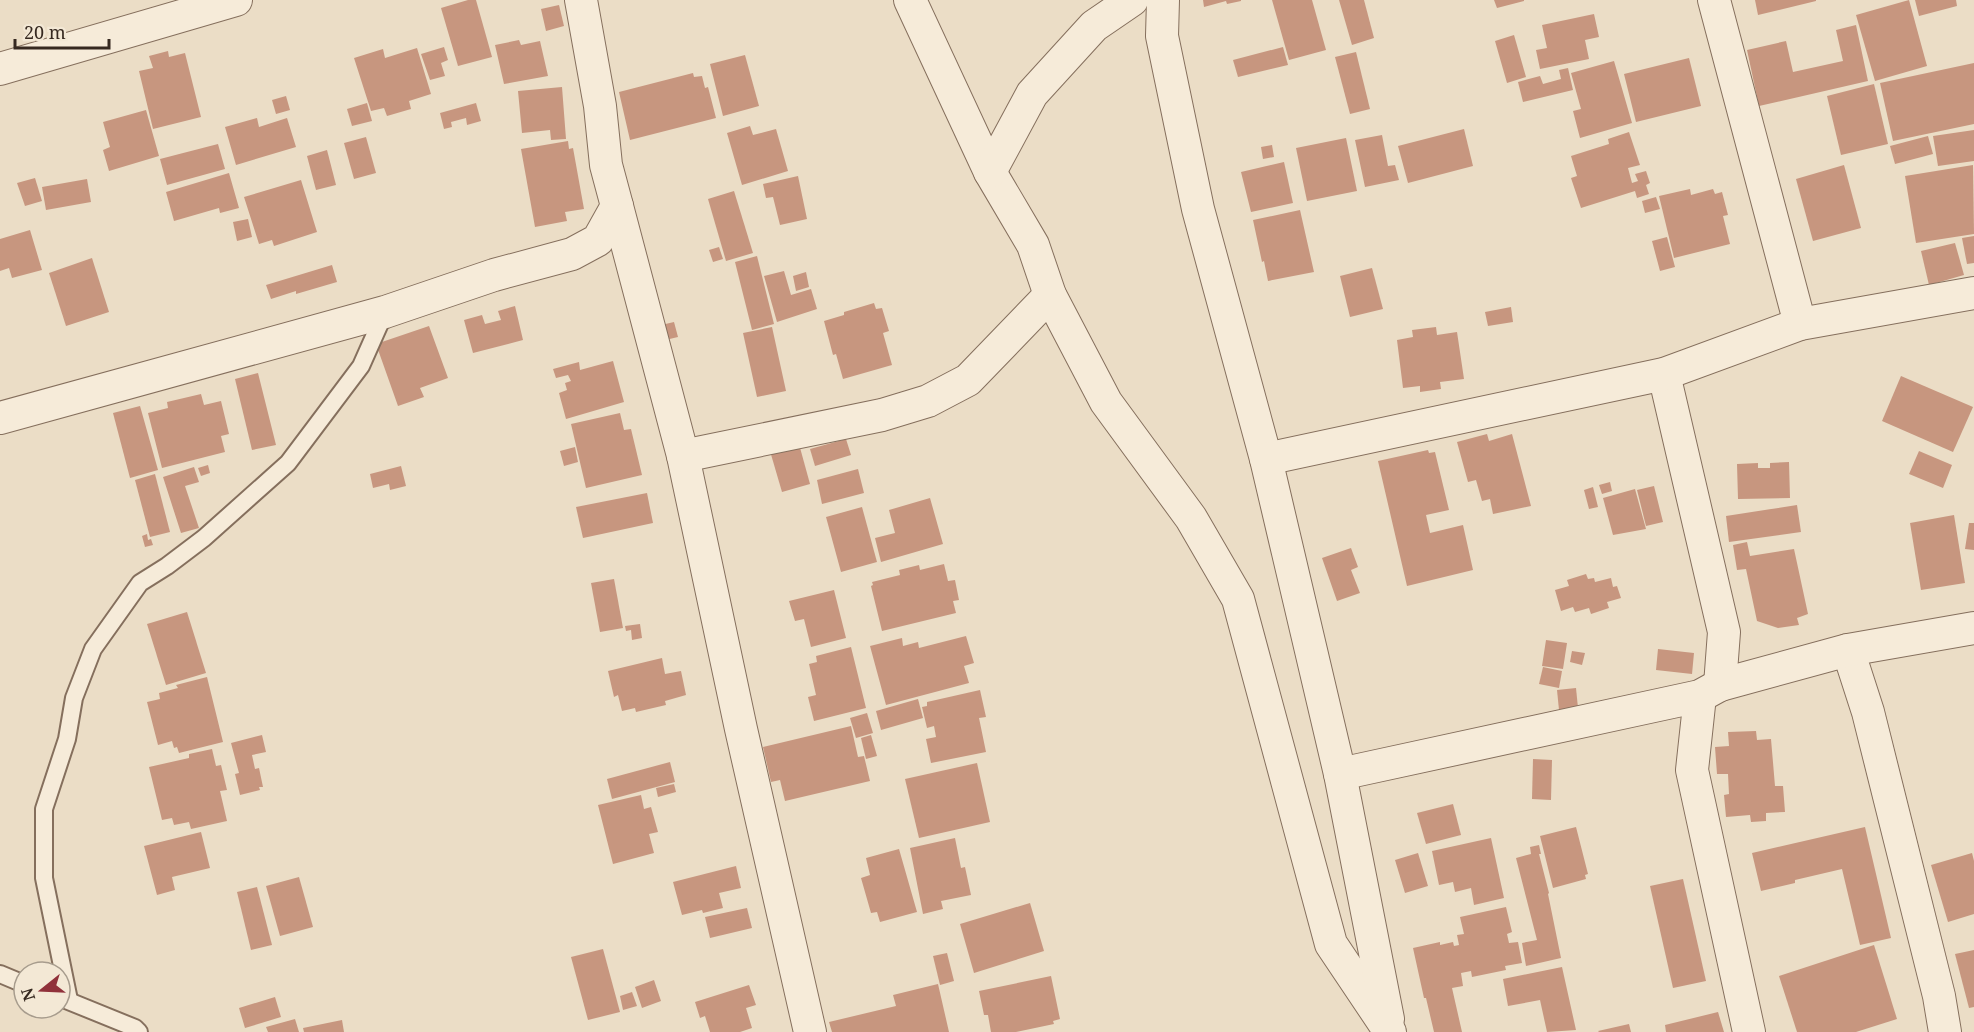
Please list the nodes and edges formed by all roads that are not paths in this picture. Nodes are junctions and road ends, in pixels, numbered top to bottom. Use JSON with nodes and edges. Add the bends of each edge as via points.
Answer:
{"nodes":[{"id":1,"x":236,"y":0,"type":"edge"},
{"id":2,"x":581,"y":0,"type":"edge"},
{"id":3,"x":910,"y":0,"type":"edge"},
{"id":4,"x":1132,"y":0,"type":"edge"},
{"id":5,"x":1163,"y":0,"type":"edge"},
{"id":6,"x":1714,"y":0,"type":"edge"},
{"id":7,"x":0,"y":69,"type":"edge"},
{"id":8,"x":990,"y":172,"type":"junction"},
{"id":9,"x":617,"y":206,"type":"junction"},
{"id":10,"x":1974,"y":293,"type":"edge"},
{"id":11,"x":1050,"y":295,"type":"junction"},
{"id":12,"x":385,"y":312,"type":"junction"},
{"id":13,"x":1800,"y":324,"type":"junction"},
{"id":14,"x":1664,"y":374,"type":"junction"},
{"id":15,"x":0,"y":418,"type":"edge"},
{"id":16,"x":682,"y":456,"type":"junction"},
{"id":17,"x":1266,"y":459,"type":"junction"},
{"id":18,"x":1974,"y":628,"type":"edge"},
{"id":19,"x":1848,"y":650,"type":"junction"},
{"id":20,"x":1710,"y":690,"type":"junction"},
{"id":21,"x":1340,"y":774,"type":"junction"},
{"id":22,"x":58,"y":960,"type":"edge"},
{"id":23,"x":72,"y":1002,"type":"edge"},
{"id":24,"x":139,"y":1032,"type":"edge"},
{"id":25,"x":810,"y":1032,"type":"edge"},
{"id":26,"x":1390,"y":1032,"type":"edge"},
{"id":27,"x":1749,"y":1032,"type":"edge"},
{"id":28,"x":1945,"y":1032,"type":"edge"}],
"edges":[{"from":1,"to":7,"type":"street"},
{"from":2,"to":9,"type":"street","via":[[606,165]]},
{"from":3,"to":8,"type":"street"},
{"from":4,"to":8,"type":"street","via":[[1094,26],[1032,94]]},
{"from":5,"to":17,"type":"street","via":[[1162,36],[1197,208]]},
{"from":6,"to":13,"type":"street"},
{"from":8,"to":11,"type":"street","via":[[1033,245]]},
{"from":9,"to":12,"type":"street","via":[[598,240],[572,254],[494,275]]},
{"from":9,"to":16,"type":"street"},
{"from":10,"to":13,"type":"street"},
{"from":11,"to":16,"type":"street","via":[[968,380],[928,400],[882,416]]},
{"from":11,"to":26,"type":"street","via":[[1106,402],[1191,518],[1238,599],[1331,944]]},
{"from":12,"to":15,"type":"street"},
{"from":12,"to":22,"type":"lane","via":[[361,366],[288,463],[204,538],[140,583],[93,649],[44,808],[44,878]]},
{"from":13,"to":14,"type":"street"},
{"from":14,"to":17,"type":"street"},
{"from":14,"to":20,"type":"street","via":[[1724,632]]},
{"from":16,"to":25,"type":"street"},
{"from":17,"to":21,"type":"street"},
{"from":18,"to":19,"type":"street"},
{"from":19,"to":20,"type":"street"},
{"from":19,"to":28,"type":"street","via":[[1868,712]]},
{"from":20,"to":21,"type":"street"},
{"from":20,"to":27,"type":"street","via":[[1692,770]]},
{"from":21,"to":26,"type":"street"},
{"from":23,"to":24,"type":"lane"}]}
